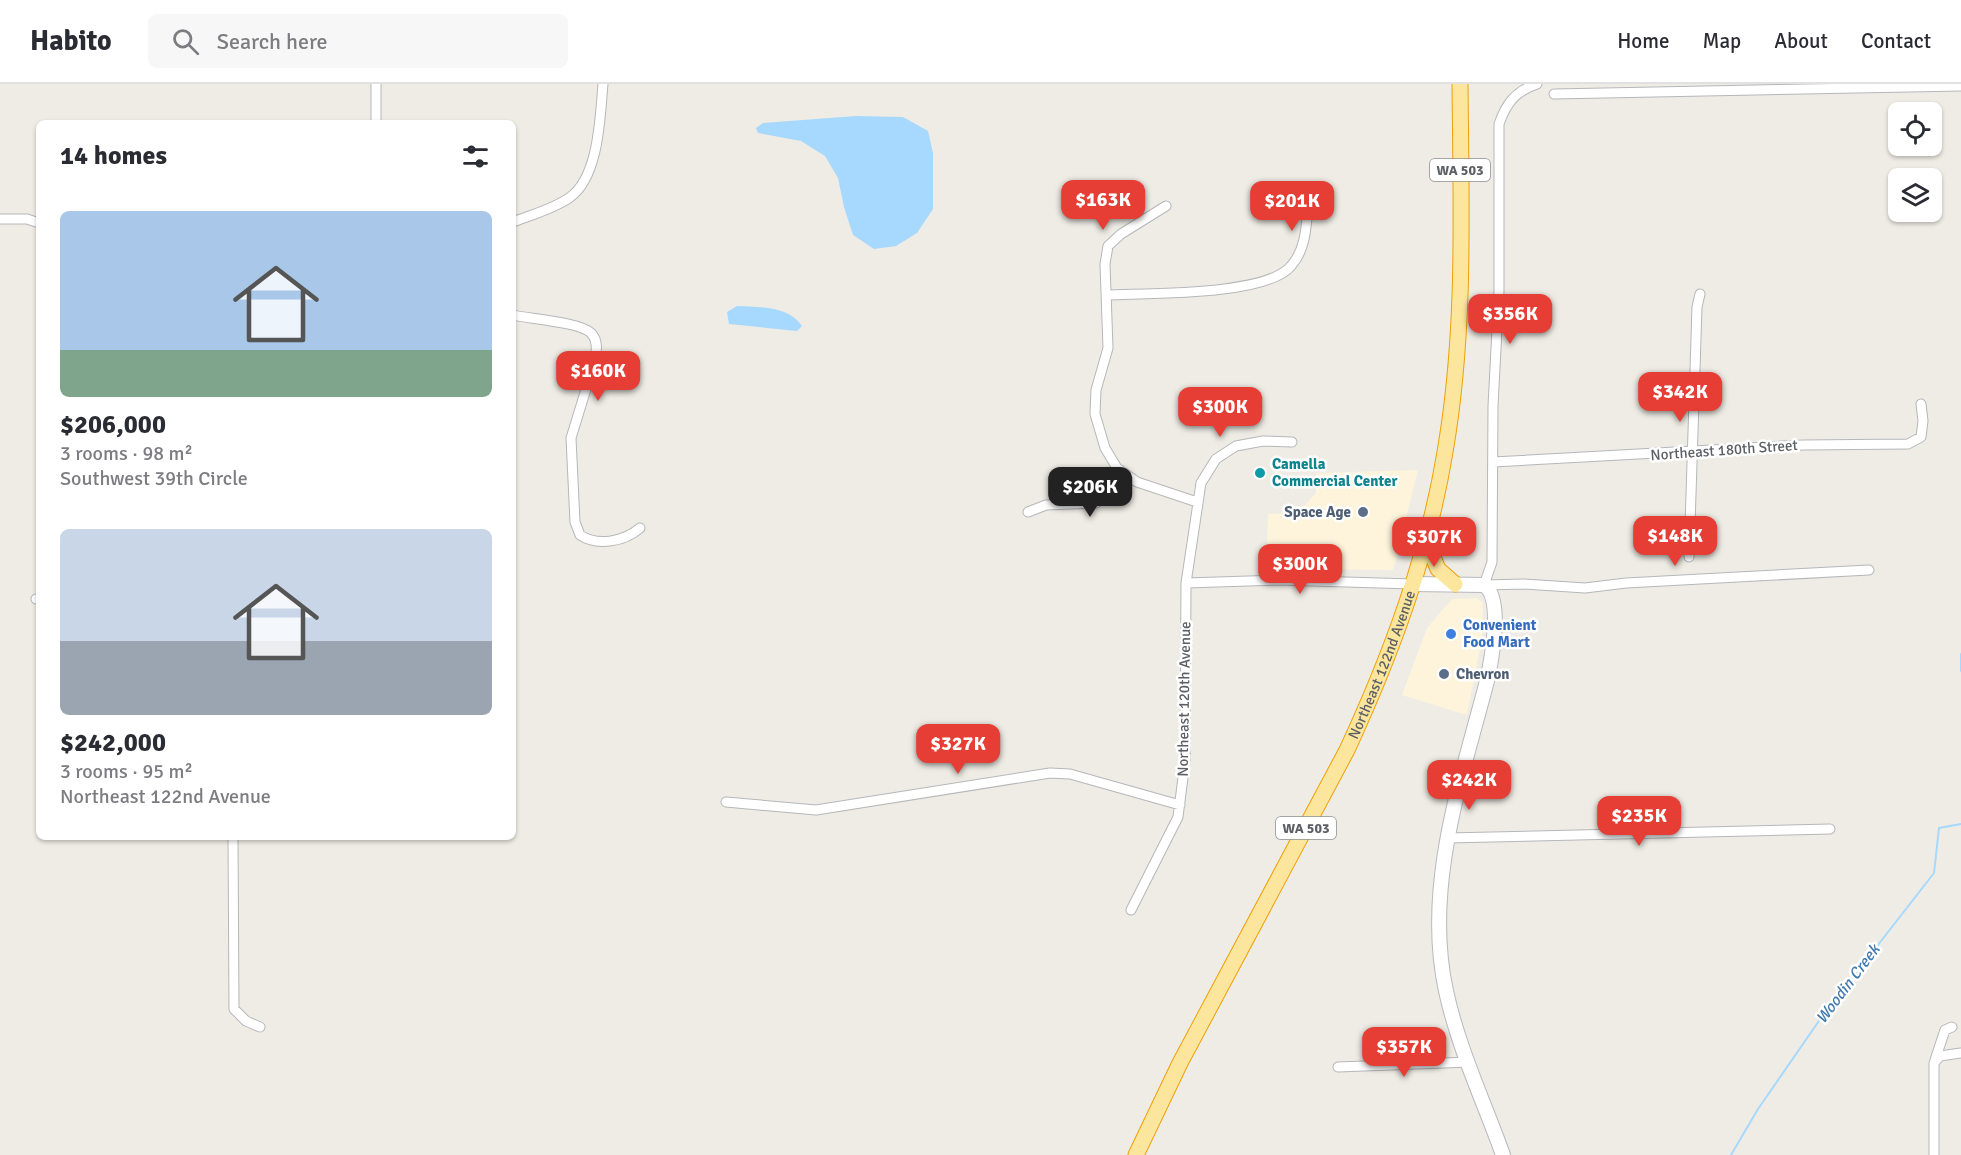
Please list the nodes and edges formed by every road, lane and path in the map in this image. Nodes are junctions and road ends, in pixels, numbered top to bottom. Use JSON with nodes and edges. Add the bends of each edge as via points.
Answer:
{"nodes":[{"id":1,"x":376,"y":84,"type":"edge"},
{"id":2,"x":603,"y":84,"type":"edge"},
{"id":3,"x":1460,"y":84,"type":"edge"},
{"id":4,"x":1537,"y":84,"type":"edge"},
{"id":5,"x":1961,"y":86,"type":"edge"},
{"id":6,"x":1605,"y":88,"type":"edge"},
{"id":7,"x":1554,"y":94,"type":"dead end"},
{"id":8,"x":376,"y":120,"type":"edge"},
{"id":9,"x":1309,"y":196,"type":"dead end"},
{"id":10,"x":1166,"y":206,"type":"dead end"},
{"id":11,"x":0,"y":219,"type":"edge"},
{"id":12,"x":516,"y":221,"type":"edge"},
{"id":13,"x":36,"y":222,"type":"edge"},
{"id":14,"x":1701,"y":294,"type":"dead end"},
{"id":15,"x":1107,"y":295,"type":"junction"},
{"id":16,"x":516,"y":316,"type":"edge"},
{"id":17,"x":1921,"y":404,"type":"dead end"},
{"id":18,"x":1292,"y":442,"type":"dead end"},
{"id":19,"x":1694,"y":453,"type":"junction"},
{"id":20,"x":1493,"y":462,"type":"junction"},
{"id":21,"x":1124,"y":474,"type":"junction"},
{"id":22,"x":1197,"y":502,"type":"junction"},
{"id":23,"x":1028,"y":512,"type":"dead end"},
{"id":24,"x":640,"y":528,"type":"dead end"},
{"id":25,"x":1426,"y":540,"type":"junction"},
{"id":26,"x":1689,"y":557,"type":"dead end"},
{"id":27,"x":1869,"y":570,"type":"dead end"},
{"id":28,"x":1186,"y":583,"type":"junction"},
{"id":29,"x":1413,"y":584,"type":"junction"},
{"id":30,"x":1455,"y":584,"type":"junction"},
{"id":31,"x":1484,"y":585,"type":"junction"},
{"id":32,"x":726,"y":802,"type":"dead end"},
{"id":33,"x":1180,"y":805,"type":"junction"},
{"id":34,"x":1830,"y":829,"type":"dead end"},
{"id":35,"x":1447,"y":838,"type":"junction"},
{"id":36,"x":233,"y":840,"type":"edge"},
{"id":37,"x":1131,"y":910,"type":"dead end"},
{"id":38,"x":260,"y":1027,"type":"dead end"},
{"id":39,"x":1952,"y":1027,"type":"dead end"},
{"id":40,"x":1961,"y":1053,"type":"edge"},
{"id":41,"x":1469,"y":1062,"type":"junction"},
{"id":42,"x":1934,"y":1063,"type":"junction"},
{"id":43,"x":1338,"y":1067,"type":"dead end"},
{"id":44,"x":1136,"y":1155,"type":"edge"},
{"id":45,"x":1503,"y":1155,"type":"edge"},
{"id":46,"x":1934,"y":1155,"type":"edge"}],
"edges":[{"from":1,"to":8,"type":"street"},
{"from":2,"to":12,"type":"street","via":[[591,167],[585,182],[563,202]]},
{"from":3,"to":25,"type":"highway","name":"Northeast 122nd Avenue","number":"WA 503","via":[[1461,284],[1457,355],[1446,450]]},
{"from":4,"to":20,"type":"street","via":[[1518,92],[1509,101],[1499,124]]},
{"from":5,"to":6,"type":"street"},
{"from":6,"to":7,"type":"street"},
{"from":9,"to":15,"type":"street","via":[[1302,248],[1283,274],[1259,284]]},
{"from":10,"to":15,"type":"street","via":[[1108,246]]},
{"from":11,"to":13,"type":"street"},
{"from":14,"to":19,"type":"street","via":[[1697,307]]},
{"from":15,"to":21,"type":"street","via":[[1108,348],[1096,390],[1095,414],[1109,458]]},
{"from":16,"to":24,"type":"street","via":[[582,328],[594,337],[595,360],[571,438],[575,522],[580,535],[597,541],[626,538]]},
{"from":17,"to":19,"type":"street","name":"Northeast 180th Street","via":[[1921,437],[1908,444],[1803,445]]},
{"from":18,"to":22,"type":"street","name":"Northeast 120th Avenue","via":[[1249,443],[1224,451],[1206,472]]},
{"from":19,"to":20,"type":"street","name":"Northeast 180th Street"},
{"from":19,"to":26,"type":"street"},
{"from":20,"to":31,"type":"street","via":[[1492,562]]},
{"from":21,"to":22,"type":"street"},
{"from":21,"to":23,"type":"street","via":[[1096,503],[1046,505]]},
{"from":22,"to":28,"type":"street","name":"Northeast 120th Avenue"},
{"from":25,"to":29,"type":"highway","name":"Northeast 122nd Avenue","number":"WA 503"},
{"from":25,"to":30,"type":"highway","via":[[1438,569]]},
{"from":27,"to":31,"type":"street","via":[[1585,588]]},
{"from":28,"to":29,"type":"street","via":[[1279,580]]},
{"from":28,"to":33,"type":"street","name":"Northeast 120th Avenue","via":[[1185,762]]},
{"from":29,"to":30,"type":"main road"},
{"from":29,"to":44,"type":"highway","name":"Northeast 122nd Avenue","number":"WA 503","via":[[1371,699],[1347,750],[1180,1063]]},
{"from":30,"to":31,"type":"main road"},
{"from":31,"to":35,"type":"main road","via":[[1494,600],[1492,656]]},
{"from":32,"to":33,"type":"street","via":[[816,810],[1050,773],[1070,774]]},
{"from":33,"to":37,"type":"street","name":"Northeast 120th Avenue","via":[[1173,831]]},
{"from":34,"to":35,"type":"street"},
{"from":35,"to":41,"type":"main road","via":[[1442,963],[1452,1012]]},
{"from":36,"to":38,"type":"street","via":[[234,1009],[246,1021]]},
{"from":39,"to":42,"type":"street","via":[[1945,1030]]},
{"from":40,"to":42,"type":"street","via":[[1940,1056]]},
{"from":41,"to":43,"type":"street"},
{"from":41,"to":45,"type":"main road"},
{"from":42,"to":46,"type":"street"}]}
